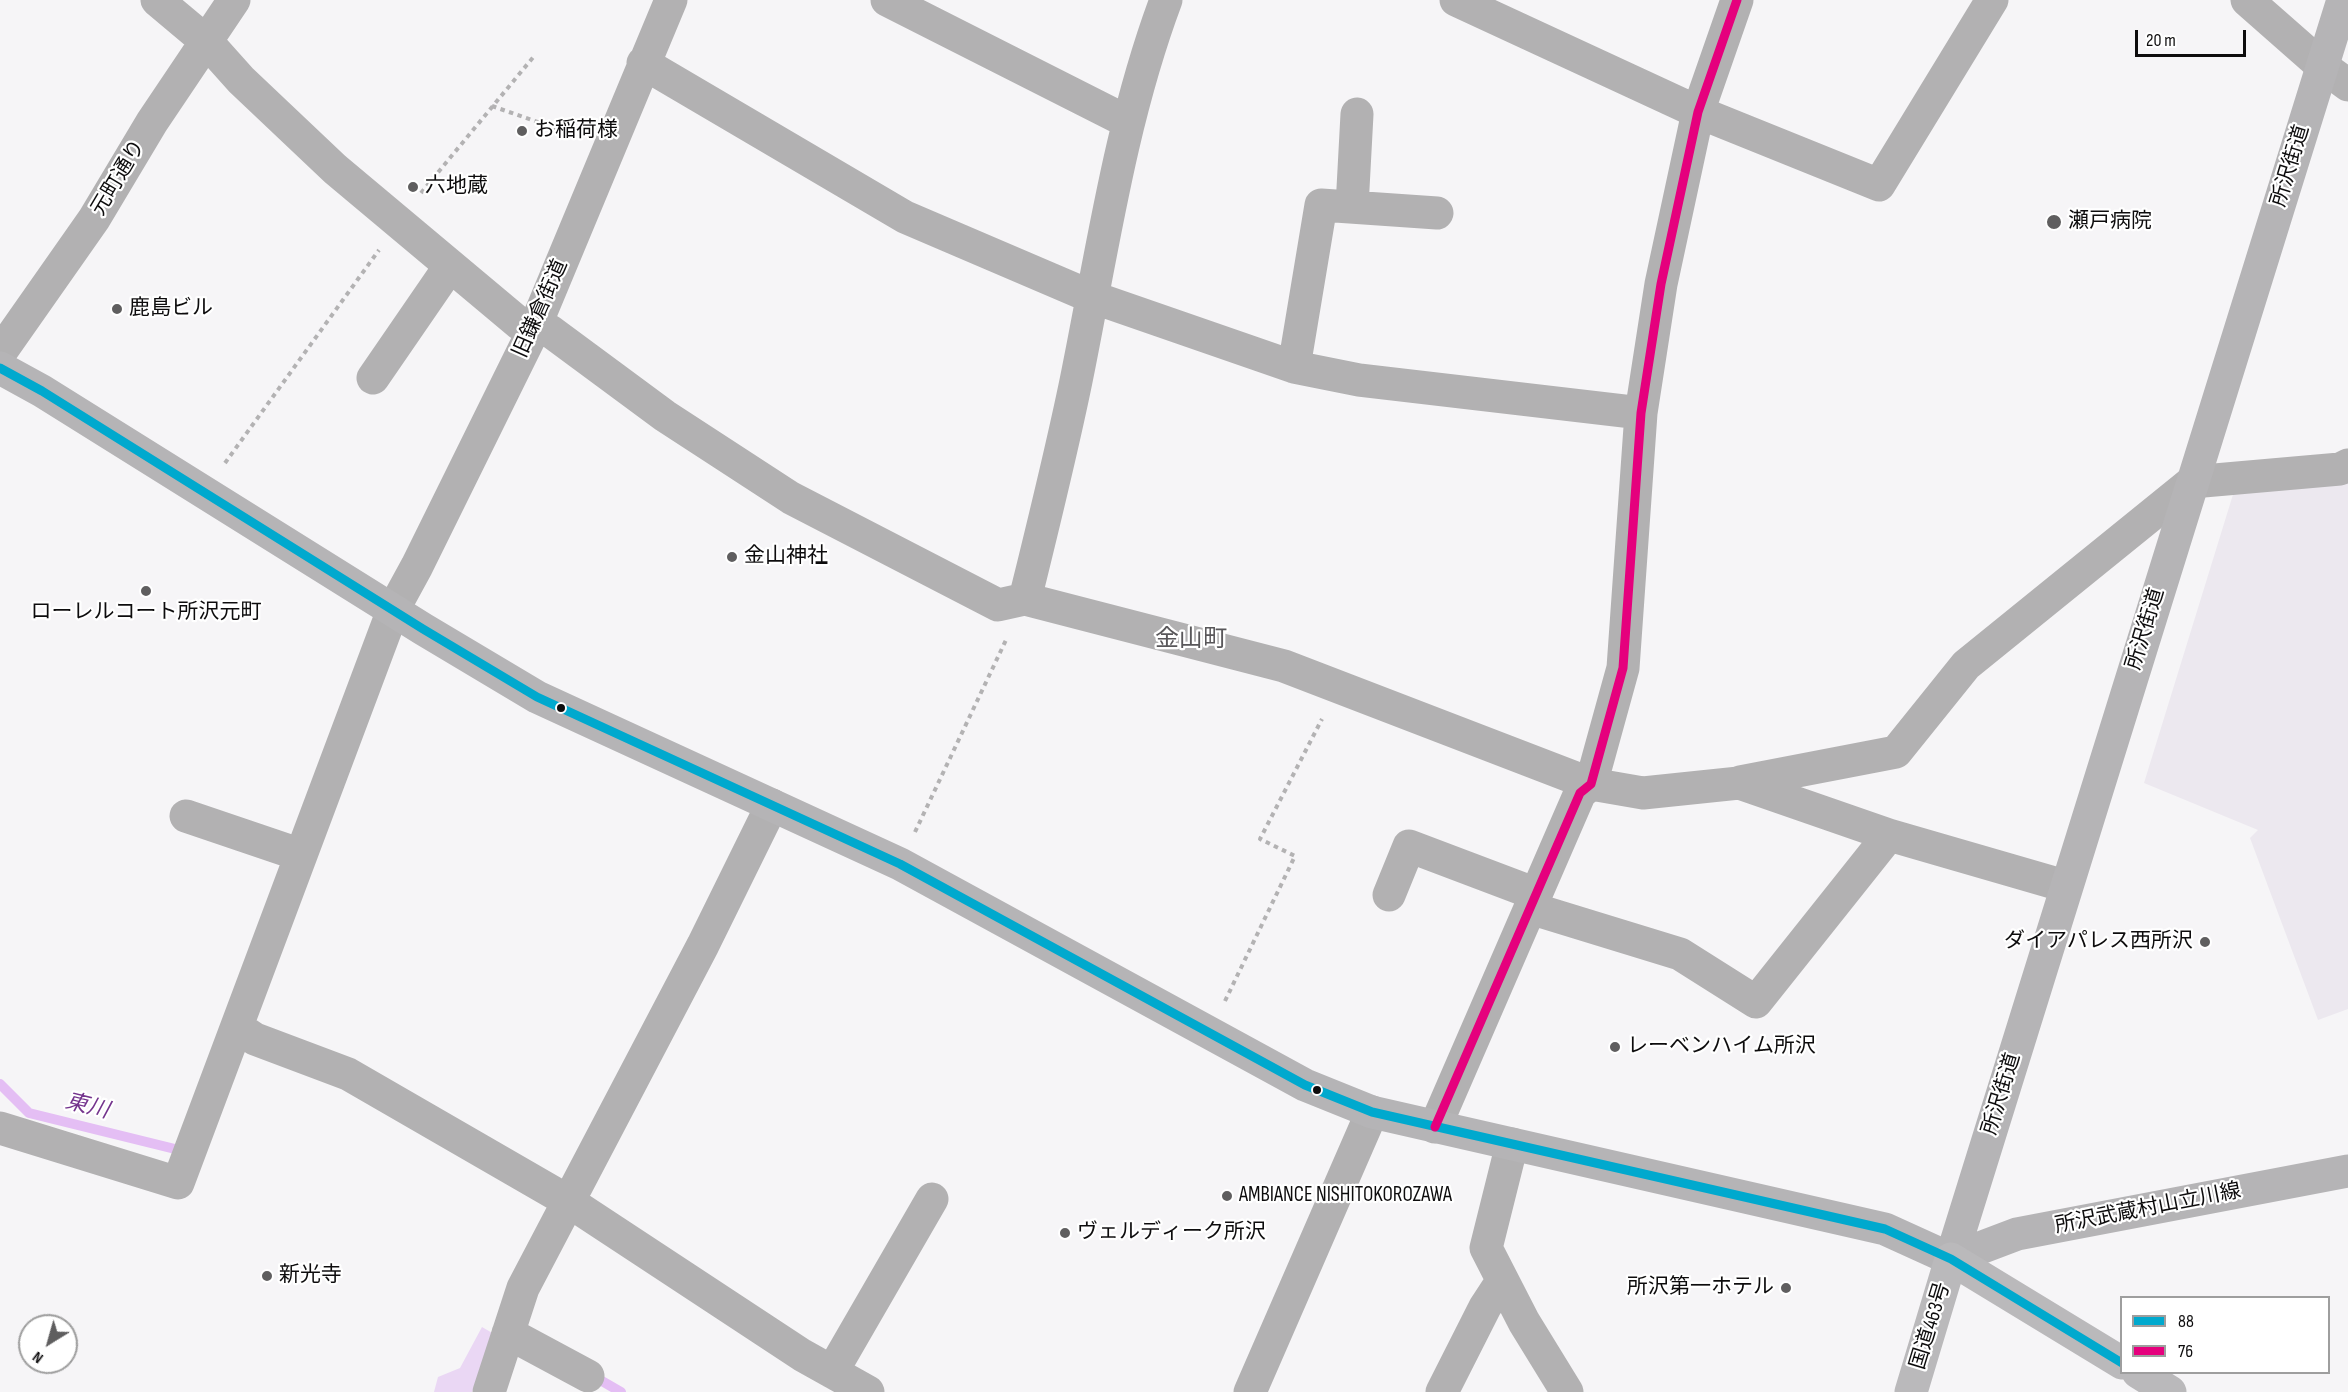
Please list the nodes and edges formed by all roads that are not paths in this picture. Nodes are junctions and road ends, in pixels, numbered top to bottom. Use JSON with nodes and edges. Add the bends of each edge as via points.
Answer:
{"nodes":[{"id":1,"x":157,"y":0,"type":"edge"},
{"id":2,"x":234,"y":0,"type":"edge"},
{"id":3,"x":671,"y":0,"type":"edge"},
{"id":4,"x":887,"y":0,"type":"edge"},
{"id":5,"x":1166,"y":0,"type":"edge"},
{"id":6,"x":1456,"y":0,"type":"edge"},
{"id":7,"x":1737,"y":0,"type":"edge"},
{"id":8,"x":1992,"y":0,"type":"edge"},
{"id":9,"x":2247,"y":0,"type":"edge"},
{"id":10,"x":2343,"y":0,"type":"edge"},
{"id":11,"x":1505,"y":10,"type":"edge"},
{"id":12,"x":935,"y":11,"type":"edge"},
{"id":13,"x":207,"y":42,"type":"junction"},
{"id":14,"x":643,"y":63,"type":"junction"},
{"id":15,"x":2322,"y":66,"type":"junction"},
{"id":16,"x":2348,"y":85,"type":"edge"},
{"id":17,"x":1698,"y":112,"type":"junction"},
{"id":18,"x":1357,"y":114,"type":"dead end"},
{"id":19,"x":1128,"y":122,"type":"junction"},
{"id":20,"x":1352,"y":207,"type":"junction"},
{"id":21,"x":1437,"y":213,"type":"dead end"},
{"id":22,"x":450,"y":266,"type":"junction"},
{"id":23,"x":1092,"y":297,"type":"junction"},
{"id":24,"x":534,"y":329,"type":"junction"},
{"id":25,"x":0,"y":353,"type":"edge"},
{"id":26,"x":1294,"y":367,"type":"junction"},
{"id":27,"x":0,"y":368,"type":"edge"},
{"id":28,"x":373,"y":378,"type":"dead end"},
{"id":29,"x":1641,"y":413,"type":"junction"},
{"id":30,"x":2348,"y":465,"type":"edge"},
{"id":31,"x":2192,"y":482,"type":"junction"},
{"id":32,"x":1025,"y":599,"type":"junction"},
{"id":33,"x":393,"y":610,"type":"junction"},
{"id":34,"x":1739,"y":783,"type":"junction"},
{"id":35,"x":1591,"y":784,"type":"junction"},
{"id":36,"x":772,"y":805,"type":"junction"},
{"id":37,"x":186,"y":816,"type":"dead end"},
{"id":38,"x":1889,"y":836,"type":"junction"},
{"id":39,"x":301,"y":855,"type":"junction"},
{"id":40,"x":2066,"y":886,"type":"junction"},
{"id":41,"x":1389,"y":895,"type":"dead end"},
{"id":42,"x":1533,"y":901,"type":"junction"},
{"id":43,"x":237,"y":1027,"type":"junction"},
{"id":44,"x":1372,"y":1112,"type":"junction"},
{"id":45,"x":1435,"y":1127,"type":"junction"},
{"id":46,"x":0,"y":1128,"type":"edge"},
{"id":47,"x":1512,"y":1144,"type":"junction"},
{"id":48,"x":2348,"y":1171,"type":"edge"},
{"id":49,"x":932,"y":1199,"type":"dead end"},
{"id":50,"x":568,"y":1201,"type":"junction"},
{"id":51,"x":1951,"y":1259,"type":"junction"},
{"id":52,"x":1502,"y":1281,"type":"junction"},
{"id":53,"x":508,"y":1330,"type":"junction"},
{"id":54,"x":2120,"y":1362,"type":"edge"},
{"id":55,"x":832,"y":1372,"type":"junction"},
{"id":56,"x":2141,"y":1374,"type":"edge"},
{"id":57,"x":588,"y":1376,"type":"dead end"},
{"id":58,"x":489,"y":1392,"type":"edge"},
{"id":59,"x":868,"y":1392,"type":"edge"},
{"id":60,"x":1250,"y":1392,"type":"edge"},
{"id":61,"x":1442,"y":1392,"type":"edge"},
{"id":62,"x":1567,"y":1392,"type":"edge"},
{"id":63,"x":1911,"y":1392,"type":"edge"},
{"id":64,"x":2170,"y":1392,"type":"edge"}],
"edges":[{"from":1,"to":13,"type":"street"},
{"from":2,"to":13,"type":"street","name":"元町通り"},
{"from":3,"to":14,"type":"street","name":"旧鎌倉街道"},
{"from":4,"to":12,"type":"street"},
{"from":5,"to":19,"type":"street"},
{"from":6,"to":11,"type":"street"},
{"from":7,"to":17,"type":"street"},
{"from":8,"to":17,"type":"street","via":[[1879,185]]},
{"from":9,"to":15,"type":"street"},
{"from":10,"to":15,"type":"main road","name":"所沢街道"},
{"from":11,"to":17,"type":"street"},
{"from":12,"to":19,"type":"street"},
{"from":13,"to":22,"type":"street","via":[[318,153]]},
{"from":13,"to":25,"type":"street","name":"元町通り","via":[[152,122],[94,219]]},
{"from":14,"to":23,"type":"street","via":[[905,217]]},
{"from":14,"to":24,"type":"street","name":"旧鎌倉街道"},
{"from":15,"to":16,"type":"street"},
{"from":15,"to":31,"type":"main road","name":"所沢街道"},
{"from":17,"to":29,"type":"street","via":[[1661,284]]},
{"from":18,"to":20,"type":"street"},
{"from":19,"to":23,"type":"street"},
{"from":20,"to":21,"type":"street"},
{"from":20,"to":26,"type":"street","via":[[1321,205]]},
{"from":22,"to":24,"type":"street","via":[[520,324]]},
{"from":22,"to":28,"type":"street"},
{"from":23,"to":26,"type":"street"},
{"from":23,"to":32,"type":"street"},
{"from":24,"to":32,"type":"street","via":[[550,331],[666,416],[790,498],[998,605]]},
{"from":24,"to":33,"type":"street","name":"旧鎌倉街道"},
{"from":26,"to":29,"type":"street","via":[[1359,380]]},
{"from":27,"to":33,"type":"main road"},
{"from":29,"to":35,"type":"street","via":[[1623,668]]},
{"from":30,"to":31,"type":"street","via":[[2340,469]]},
{"from":31,"to":34,"type":"street","via":[[1966,666],[1896,752]]},
{"from":31,"to":40,"type":"main road","name":"所沢街道"},
{"from":32,"to":35,"type":"street","via":[[1284,666]]},
{"from":33,"to":36,"type":"main road","via":[[537,697]]},
{"from":33,"to":39,"type":"street","name":"旧鎌倉街道"},
{"from":34,"to":35,"type":"street","via":[[1643,793]]},
{"from":34,"to":38,"type":"street"},
{"from":35,"to":42,"type":"street","via":[[1580,794]]},
{"from":36,"to":44,"type":"main road","via":[[900,864],[1305,1085]]},
{"from":36,"to":50,"type":"street"},
{"from":37,"to":39,"type":"street"},
{"from":38,"to":40,"type":"street"},
{"from":38,"to":42,"type":"street","via":[[1756,1002],[1680,954]]},
{"from":39,"to":43,"type":"street","name":"旧鎌倉街道"},
{"from":40,"to":51,"type":"main road","name":"所沢街道"},
{"from":41,"to":42,"type":"street","via":[[1409,846]]},
{"from":42,"to":45,"type":"street"},
{"from":43,"to":46,"type":"street","name":"旧鎌倉街道","via":[[178,1183]]},
{"from":43,"to":50,"type":"street","via":[[255,1039],[348,1074]]},
{"from":44,"to":45,"type":"main road"},
{"from":44,"to":60,"type":"street"},
{"from":45,"to":47,"type":"main road"},
{"from":47,"to":51,"type":"main road","via":[[1885,1229]]},
{"from":47,"to":52,"type":"street","via":[[1486,1248]]},
{"from":48,"to":51,"type":"main road","name":"所沢武蔵村山立川線","via":[[2017,1234]]},
{"from":49,"to":55,"type":"street"},
{"from":50,"to":53,"type":"street","via":[[523,1288]]},
{"from":50,"to":55,"type":"street"},
{"from":51,"to":54,"type":"highway"},
{"from":51,"to":63,"type":"highway","name":"国道463号"},
{"from":52,"to":61,"type":"street"},
{"from":52,"to":62,"type":"street"},
{"from":53,"to":57,"type":"street"},
{"from":53,"to":58,"type":"street"},
{"from":55,"to":59,"type":"street"},
{"from":56,"to":64,"type":"highway"}]}
